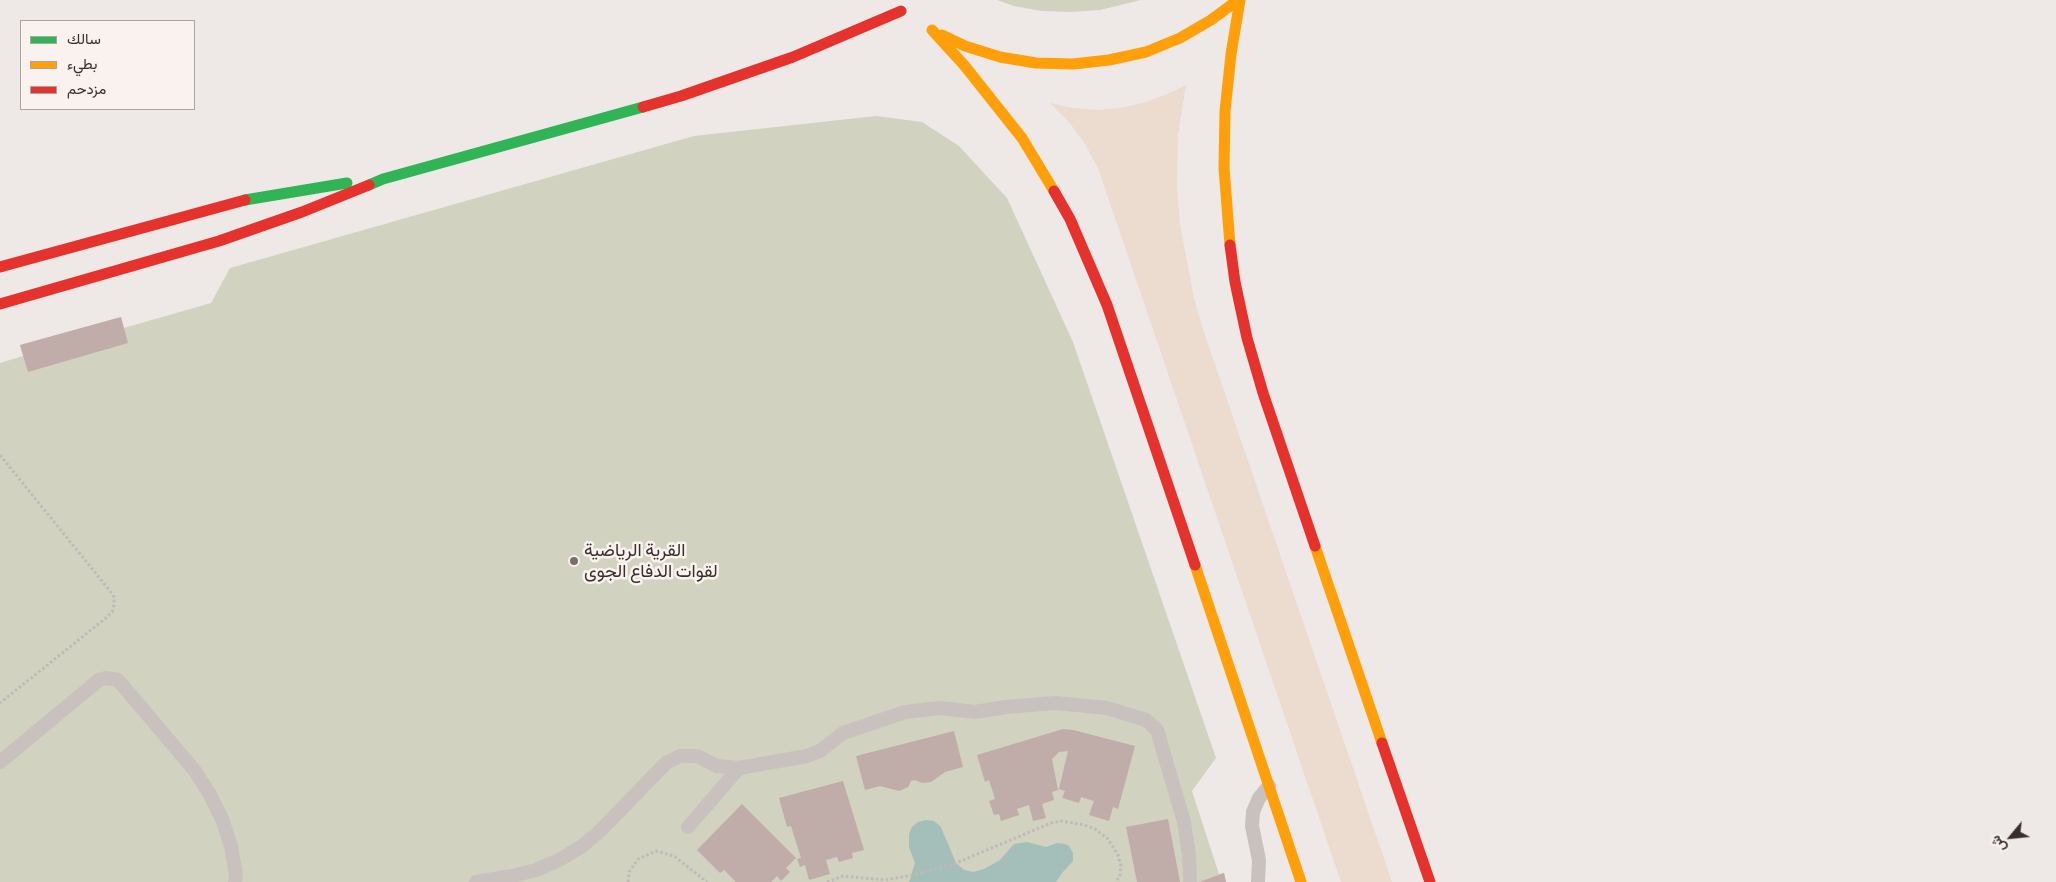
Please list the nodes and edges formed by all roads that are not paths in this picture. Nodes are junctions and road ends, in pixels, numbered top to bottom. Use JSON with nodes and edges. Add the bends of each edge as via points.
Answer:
{"nodes":[{"id":1,"x":889,"y":0,"type":"edge"},
{"id":2,"x":1239,"y":0,"type":"edge"},
{"id":3,"x":383,"y":179,"type":"junction"},
{"id":4,"x":0,"y":267,"type":"edge"},
{"id":5,"x":0,"y":304,"type":"edge"},
{"id":6,"x":0,"y":762,"type":"edge"},
{"id":7,"x":739,"y":768,"type":"junction"},
{"id":8,"x":1268,"y":786,"type":"junction"},
{"id":9,"x":688,"y":827,"type":"dead end"},
{"id":10,"x":235,"y":882,"type":"edge"},
{"id":11,"x":476,"y":882,"type":"edge"},
{"id":12,"x":1190,"y":882,"type":"edge"},
{"id":13,"x":1258,"y":882,"type":"edge"},
{"id":14,"x":1301,"y":882,"type":"edge"},
{"id":15,"x":1430,"y":882,"type":"edge"}],
"edges":[{"from":1,"to":3,"type":"street","via":[[905,13],[793,57],[690,93]]},
{"from":2,"to":8,"type":"street","via":[[1180,38],[1146,52],[1082,63],[1036,63],[1000,57],[965,46],[928,28],[970,72],[1022,138],[1070,220],[1090,262]]},
{"from":2,"to":15,"type":"street","via":[[1225,111],[1224,168],[1235,282],[1247,338]]},
{"from":3,"to":4,"type":"street","via":[[254,198],[89,247]]},
{"from":3,"to":5,"type":"street","via":[[219,241],[95,272]]},
{"from":6,"to":10,"type":"lane","via":[[99,680],[118,680],[196,771],[210,793],[231,846]]},
{"from":7,"to":9,"type":"lane"},
{"from":7,"to":11,"type":"lane","via":[[717,766],[688,754],[672,759],[581,847],[536,870]]},
{"from":7,"to":12,"type":"lane","via":[[806,756],[820,751],[834,738],[852,729],[927,708],[975,712],[1055,703],[1107,708],[1146,720],[1160,736],[1184,822]]},
{"from":8,"to":13,"type":"lane","via":[[1253,812]]},
{"from":8,"to":14,"type":"street"}]}
